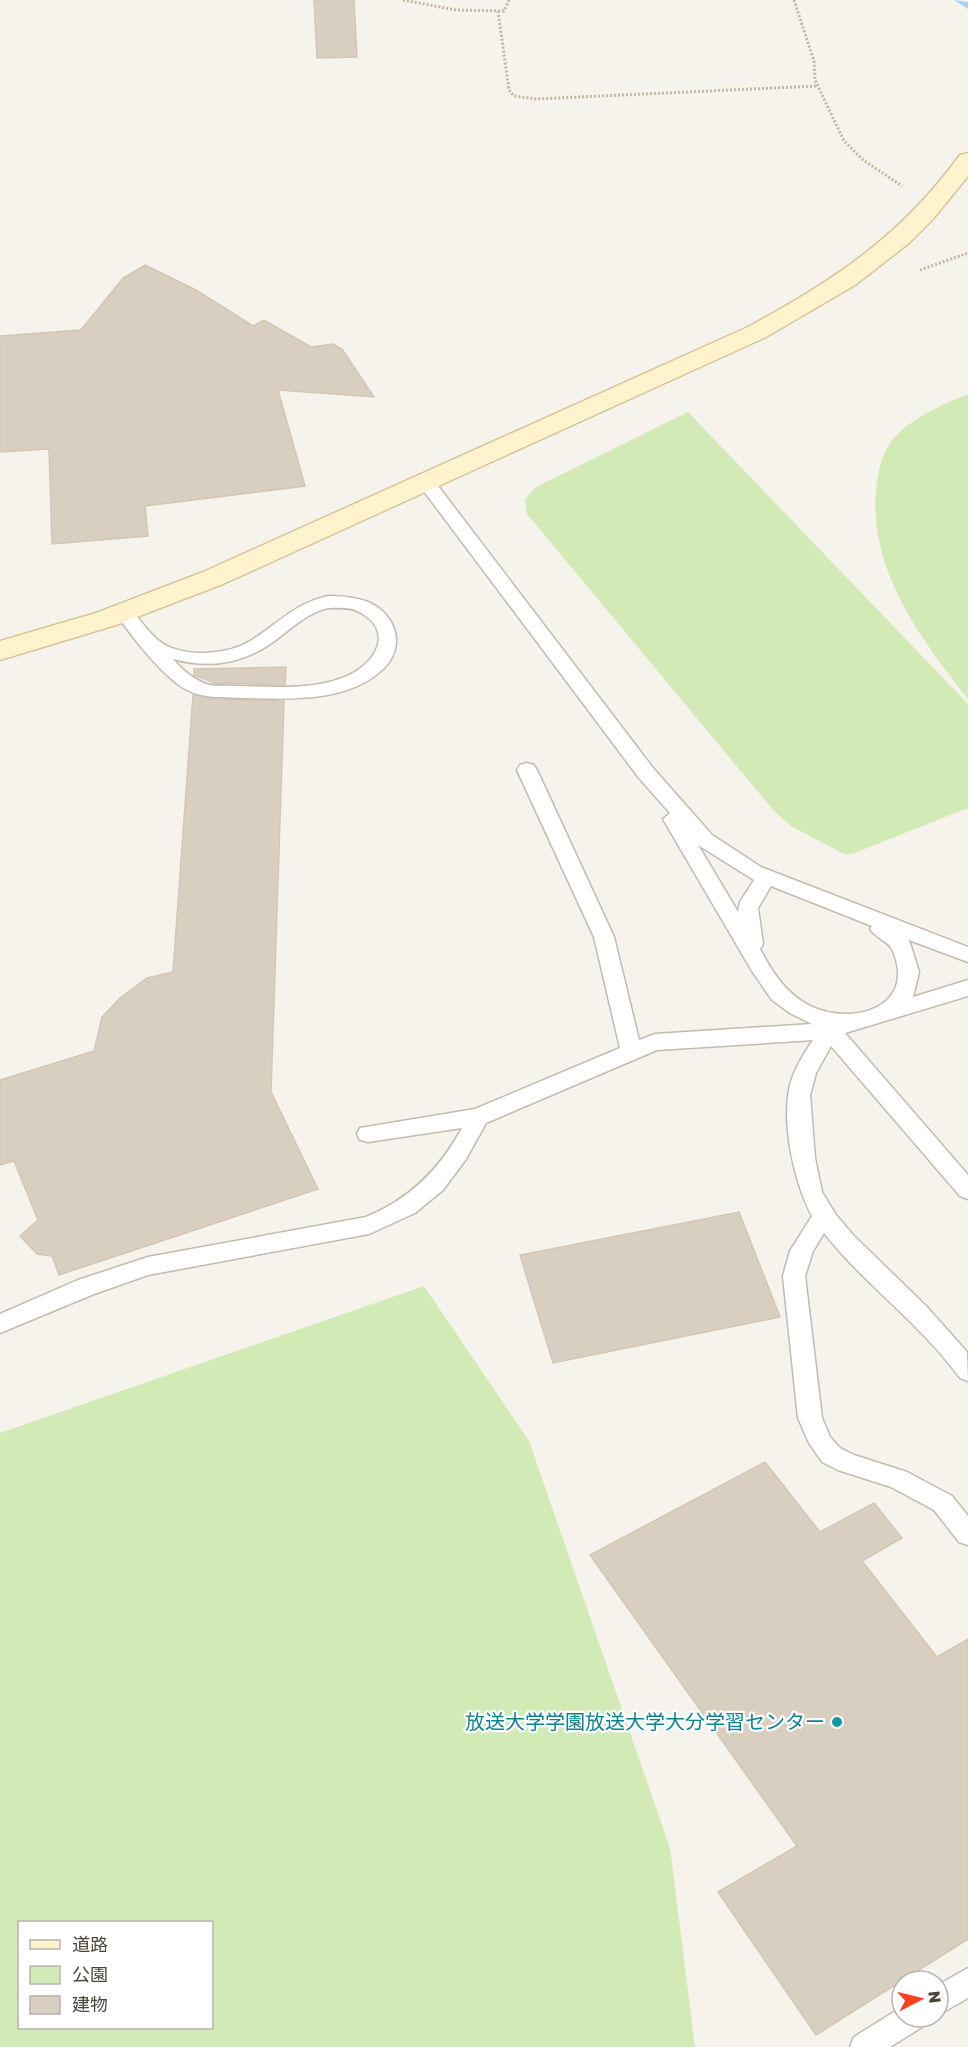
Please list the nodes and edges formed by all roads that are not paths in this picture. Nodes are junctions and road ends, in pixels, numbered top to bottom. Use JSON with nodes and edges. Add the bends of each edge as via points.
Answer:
{"nodes":[{"id":1,"x":968,"y":160,"type":"edge"},
{"id":2,"x":426,"y":482,"type":"junction"},
{"id":3,"x":124,"y":613,"type":"junction"},
{"id":4,"x":152,"y":645,"type":"junction"},
{"id":5,"x":0,"y":651,"type":"edge"},
{"id":6,"x":527,"y":770,"type":"dead end"},
{"id":7,"x":646,"y":773,"type":"junction"},
{"id":8,"x":767,"y":877,"type":"junction"},
{"id":9,"x":830,"y":901,"type":"junction"},
{"id":10,"x":968,"y":955,"type":"edge"},
{"id":11,"x":754,"y":956,"type":"junction"},
{"id":12,"x":968,"y":988,"type":"edge"},
{"id":13,"x":876,"y":1017,"type":"junction"},
{"id":14,"x":830,"y":1030,"type":"junction"},
{"id":15,"x":632,"y":1053,"type":"junction"},
{"id":16,"x":478,"y":1117,"type":"junction"},
{"id":17,"x":368,"y":1134,"type":"dead end"},
{"id":18,"x":968,"y":1190,"type":"edge"},
{"id":19,"x":825,"y":1216,"type":"junction"},
{"id":20,"x":0,"y":1324,"type":"edge"},
{"id":21,"x":968,"y":1371,"type":"edge"},
{"id":22,"x":968,"y":1534,"type":"edge"},
{"id":23,"x":968,"y":1982,"type":"edge"},
{"id":24,"x":950,"y":1993,"type":"edge"},
{"id":25,"x":893,"y":2029,"type":"edge"},
{"id":26,"x":864,"y":2047,"type":"edge"}],
"edges":[{"from":1,"to":2,"type":"street","via":[[913,228],[874,261],[783,318]]},
{"from":2,"to":3,"type":"street"},
{"from":2,"to":7,"type":"lane"},
{"from":3,"to":4,"type":"lane"},
{"from":3,"to":5,"type":"street"},
{"from":4,"to":4,"type":"lane","via":[[186,657],[232,657],[258,644],[306,609],[332,602],[348,603],[377,615],[390,639],[386,653],[362,676],[323,688],[298,690],[197,688],[177,675]]},
{"from":6,"to":15,"type":"lane","via":[[604,937]]},
{"from":7,"to":8,"type":"lane","via":[[705,840]]},
{"from":7,"to":11,"type":"lane"},
{"from":8,"to":9,"type":"lane"},
{"from":8,"to":11,"type":"lane","via":[[747,905]]},
{"from":9,"to":10,"type":"lane"},
{"from":9,"to":13,"type":"lane","via":[[870,921],[901,945],[909,972],[905,992],[894,1006]]},
{"from":11,"to":13,"type":"lane","via":[[779,995],[806,1013],[834,1021]]},
{"from":12,"to":13,"type":"lane"},
{"from":13,"to":14,"type":"lane"},
{"from":14,"to":15,"type":"lane","via":[[655,1042]]},
{"from":14,"to":18,"type":"lane"},
{"from":14,"to":19,"type":"lane","via":[[805,1069],[798,1088],[797,1112],[805,1168],[813,1196]]},
{"from":15,"to":16,"type":"lane"},
{"from":16,"to":17,"type":"lane"},
{"from":16,"to":20,"type":"lane","via":[[449,1170],[425,1193],[385,1220],[148,1266],[86,1287]]},
{"from":19,"to":21,"type":"lane","via":[[850,1248],[930,1324]]},
{"from":19,"to":22,"type":"lane","via":[[808,1236],[794,1276],[810,1418],[821,1443],[831,1455],[847,1463],[898,1479],[943,1503]]},
{"from":23,"to":24,"type":"lane"},
{"from":25,"to":26,"type":"lane"}]}
